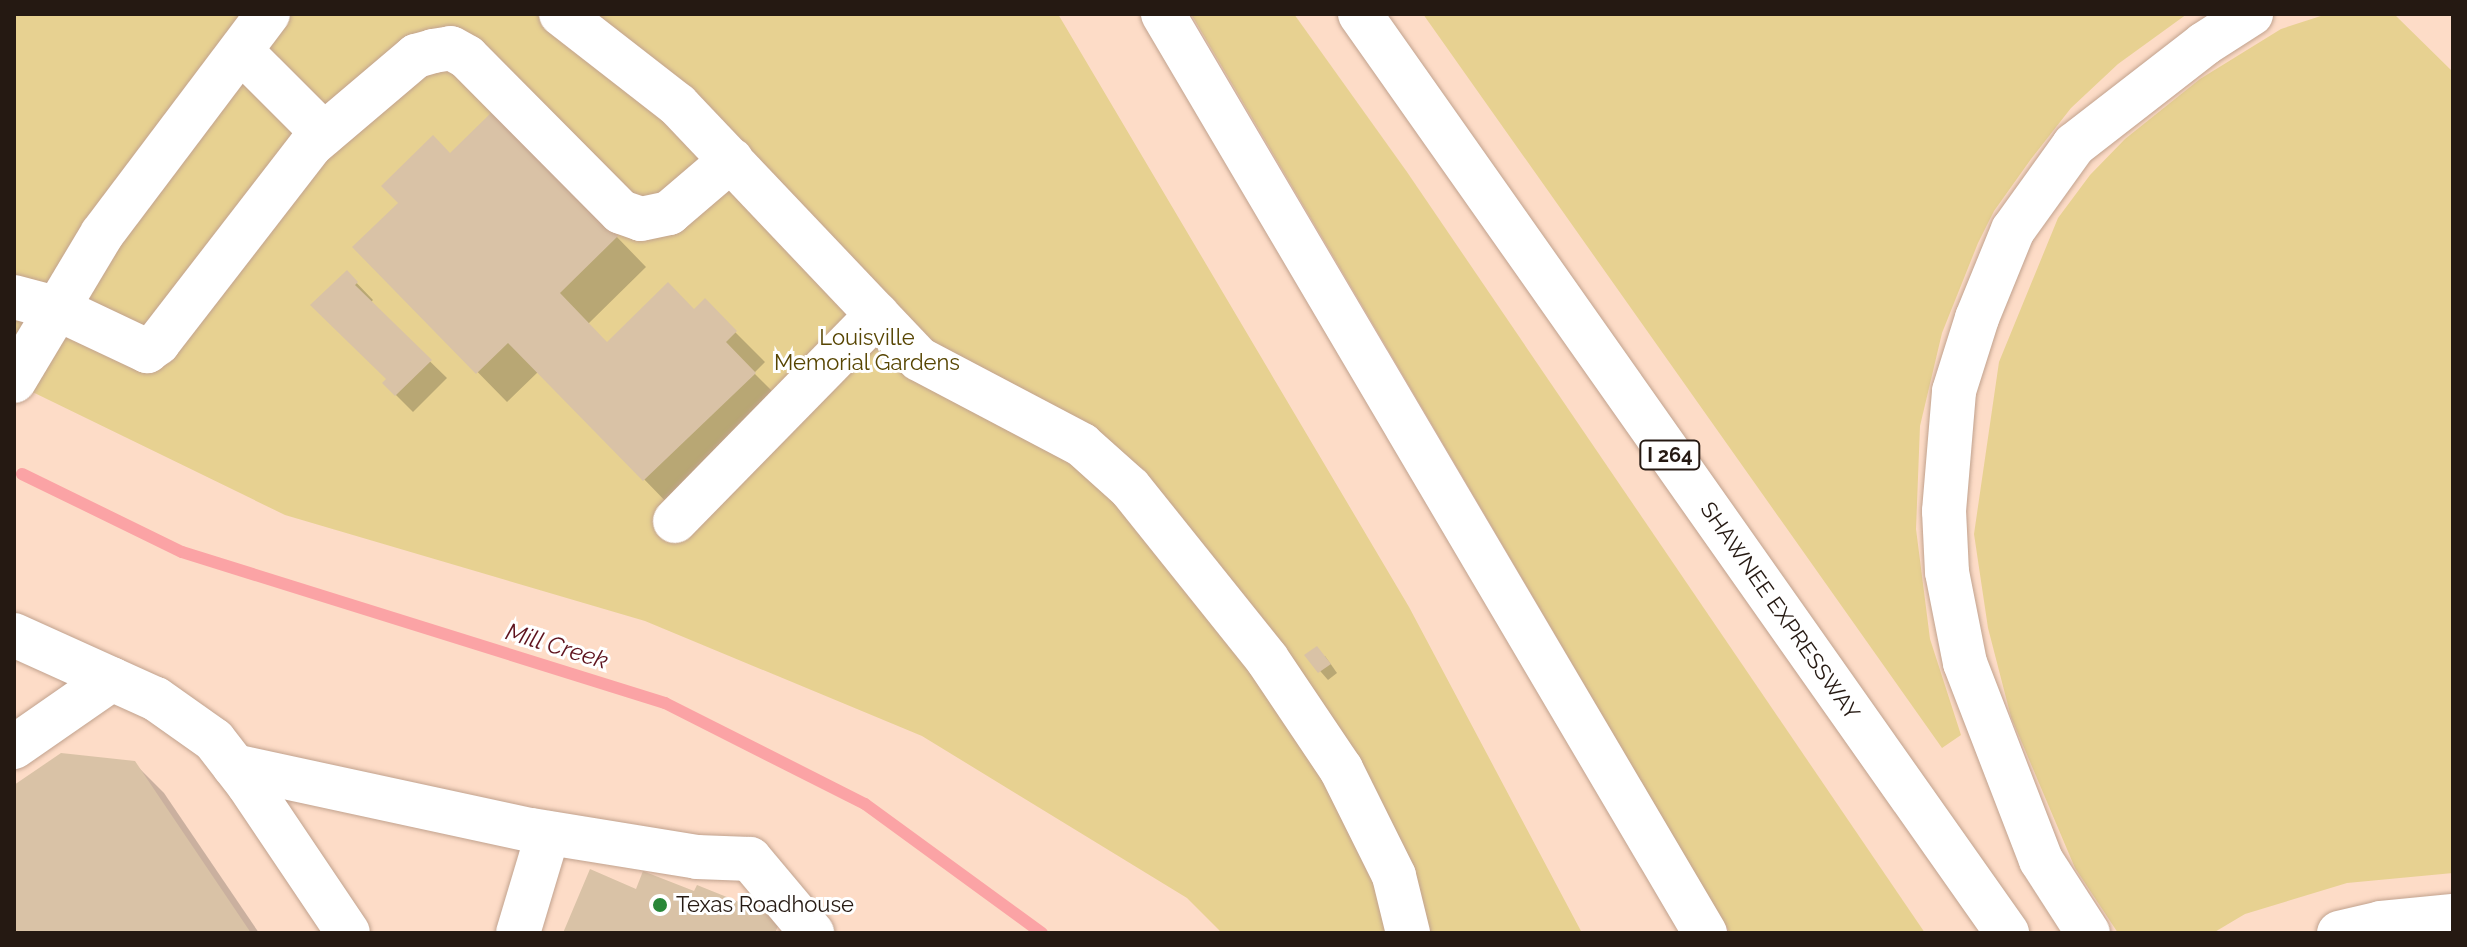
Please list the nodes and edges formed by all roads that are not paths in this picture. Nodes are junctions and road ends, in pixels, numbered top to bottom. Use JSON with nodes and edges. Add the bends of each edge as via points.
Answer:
{"nodes":[{"id":1,"x":268,"y":14,"type":"edge"},
{"id":2,"x":561,"y":14,"type":"edge"},
{"id":3,"x":1163,"y":14,"type":"edge"},
{"id":4,"x":1360,"y":14,"type":"edge"},
{"id":5,"x":2251,"y":14,"type":"edge"},
{"id":6,"x":241,"y":51,"type":"junction"},
{"id":7,"x":324,"y":134,"type":"junction"},
{"id":8,"x":731,"y":160,"type":"junction"},
{"id":9,"x":14,"y":297,"type":"edge"},
{"id":10,"x":56,"y":308,"type":"junction"},
{"id":11,"x":877,"y":315,"type":"junction"},
{"id":12,"x":14,"y":381,"type":"edge"},
{"id":13,"x":675,"y":521,"type":"dead end"},
{"id":14,"x":14,"y":635,"type":"edge"},
{"id":15,"x":112,"y":679,"type":"junction"},
{"id":16,"x":14,"y":747,"type":"edge"},
{"id":17,"x":234,"y":766,"type":"junction"},
{"id":18,"x":548,"y":833,"type":"junction"},
{"id":19,"x":2453,"y":916,"type":"edge"},
{"id":20,"x":348,"y":933,"type":"edge"},
{"id":21,"x":518,"y":933,"type":"edge"},
{"id":22,"x":812,"y":933,"type":"edge"},
{"id":23,"x":1408,"y":933,"type":"edge"},
{"id":24,"x":1705,"y":933,"type":"edge"},
{"id":25,"x":2007,"y":933,"type":"edge"},
{"id":26,"x":2088,"y":933,"type":"edge"},
{"id":27,"x":2339,"y":933,"type":"edge"}],
"edges":[{"from":1,"to":6,"type":"main road"},
{"from":2,"to":8,"type":"main road","via":[[678,105]]},
{"from":3,"to":24,"type":"main road"},
{"from":4,"to":25,"type":"main road","name":"SHAWNEE EXPRESSWAY","number":"I 264"},
{"from":5,"to":26,"type":"main road","via":[[2074,145],[2013,230],[1954,391],[1944,511],[1947,572],[1965,663],[2041,860]]},
{"from":6,"to":7,"type":"main road"},
{"from":6,"to":10,"type":"main road","via":[[102,234]]},
{"from":7,"to":8,"type":"main road","via":[[416,56],[451,48],[467,57],[621,212],[641,219],[669,213]]},
{"from":7,"to":10,"type":"main road","via":[[147,351]]},
{"from":8,"to":11,"type":"main road"},
{"from":9,"to":10,"type":"main road"},
{"from":10,"to":12,"type":"main road"},
{"from":11,"to":13,"type":"main road"},
{"from":11,"to":23,"type":"main road","via":[[919,359],[1082,445],[1130,488],[1267,659],[1341,769],[1394,876]]},
{"from":14,"to":15,"type":"main road"},
{"from":15,"to":16,"type":"main road"},
{"from":15,"to":17,"type":"main road","via":[[156,699],[214,740]]},
{"from":17,"to":18,"type":"main road"},
{"from":17,"to":20,"type":"main road"},
{"from":18,"to":21,"type":"main road"},
{"from":18,"to":22,"type":"main road","via":[[697,857],[750,859]]},
{"from":19,"to":27,"type":"main road"}]}
